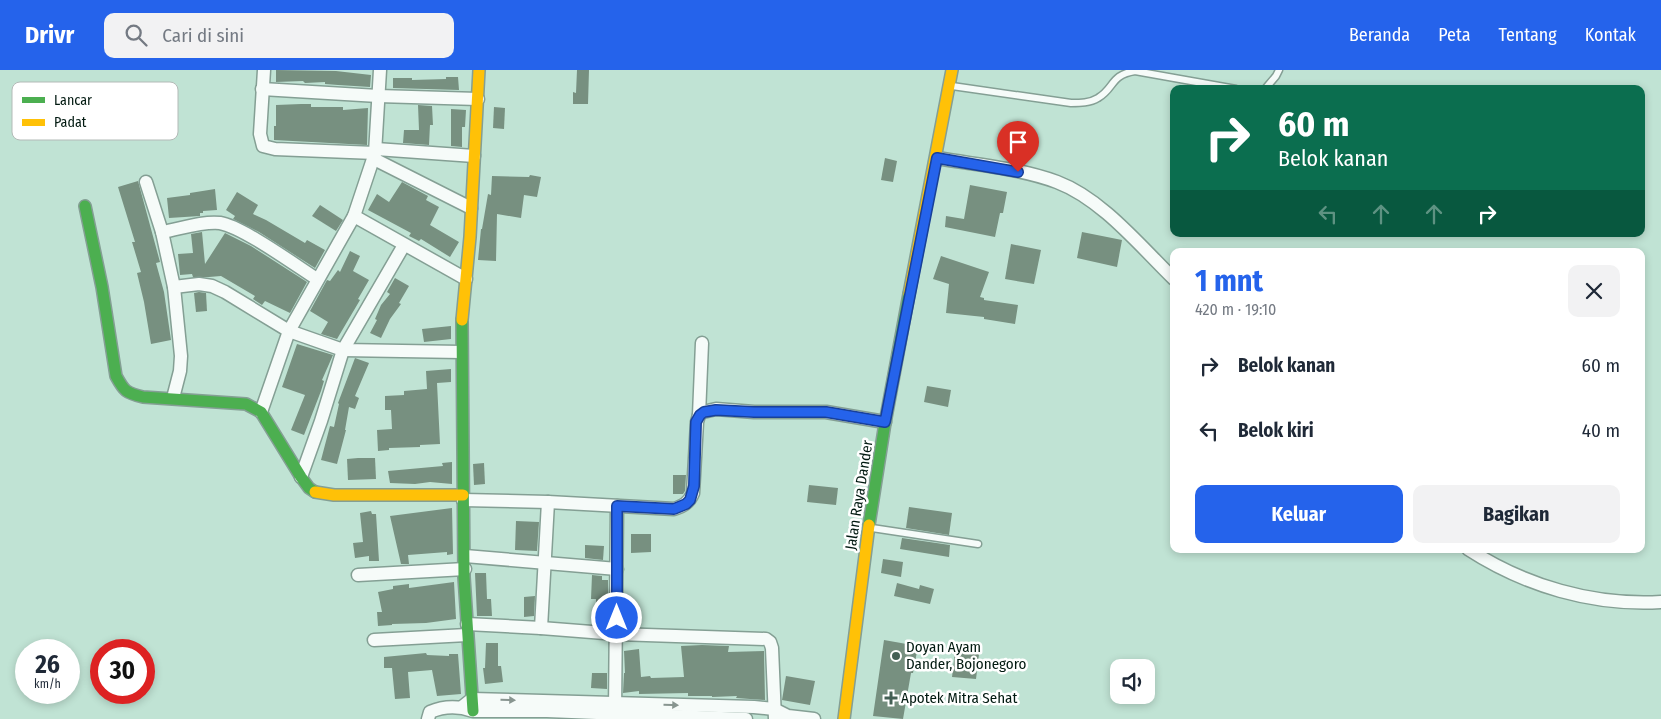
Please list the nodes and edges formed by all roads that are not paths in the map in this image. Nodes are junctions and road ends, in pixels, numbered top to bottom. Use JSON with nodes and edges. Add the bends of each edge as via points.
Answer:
{"nodes":[{"id":1,"x":264,"y":70,"type":"edge"},
{"id":2,"x":380,"y":70,"type":"edge"},
{"id":3,"x":479,"y":70,"type":"edge"},
{"id":4,"x":952,"y":70,"type":"edge"},
{"id":5,"x":1279,"y":70,"type":"edge"},
{"id":6,"x":1214,"y":85,"type":"edge"},
{"id":7,"x":1268,"y":85,"type":"edge"},
{"id":8,"x":949,"y":86,"type":"junction"},
{"id":9,"x":262,"y":89,"type":"junction"},
{"id":10,"x":378,"y":96,"type":"junction"},
{"id":11,"x":478,"y":99,"type":"junction"},
{"id":12,"x":375,"y":154,"type":"junction"},
{"id":13,"x":474,"y":156,"type":"junction"},
{"id":14,"x":937,"y":158,"type":"junction"},
{"id":15,"x":146,"y":182,"type":"dead end"},
{"id":16,"x":85,"y":206,"type":"dead end"},
{"id":17,"x":471,"y":208,"type":"junction"},
{"id":18,"x":354,"y":216,"type":"junction"},
{"id":19,"x":162,"y":232,"type":"junction"},
{"id":20,"x":404,"y":245,"type":"junction"},
{"id":21,"x":1170,"y":274,"type":"edge"},
{"id":22,"x":317,"y":279,"type":"junction"},
{"id":23,"x":466,"y":279,"type":"junction"},
{"id":24,"x":174,"y":287,"type":"junction"},
{"id":25,"x":289,"y":331,"type":"junction"},
{"id":26,"x":702,"y":342,"type":"dead end"},
{"id":27,"x":343,"y":350,"type":"junction"},
{"id":28,"x":462,"y":352,"type":"junction"},
{"id":29,"x":173,"y":398,"type":"junction"},
{"id":30,"x":261,"y":412,"type":"junction"},
{"id":31,"x":700,"y":415,"type":"junction"},
{"id":32,"x":885,"y":422,"type":"junction"},
{"id":33,"x":301,"y":477,"type":"junction"},
{"id":34,"x":463,"y":498,"type":"junction"},
{"id":35,"x":548,"y":502,"type":"junction"},
{"id":36,"x":617,"y":506,"type":"junction"},
{"id":37,"x":868,"y":527,"type":"junction"},
{"id":38,"x":978,"y":544,"type":"dead end"},
{"id":39,"x":1475,"y":553,"type":"edge"},
{"id":40,"x":465,"y":562,"type":"junction"},
{"id":41,"x":545,"y":562,"type":"junction"},
{"id":42,"x":616,"y":568,"type":"junction"},
{"id":43,"x":358,"y":575,"type":"dead end"},
{"id":44,"x":1661,"y":602,"type":"edge"},
{"id":45,"x":541,"y":628,"type":"junction"},
{"id":46,"x":467,"y":630,"type":"junction"},
{"id":47,"x":617,"y":634,"type":"junction"},
{"id":48,"x":374,"y":640,"type":"dead end"},
{"id":49,"x":469,"y":706,"type":"junction"},
{"id":50,"x":615,"y":708,"type":"junction"},
{"id":51,"x":694,"y":711,"type":"junction"},
{"id":52,"x":755,"y":713,"type":"edge"},
{"id":53,"x":779,"y":716,"type":"edge"},
{"id":54,"x":428,"y":719,"type":"edge"},
{"id":55,"x":746,"y":719,"type":"edge"},
{"id":56,"x":814,"y":719,"type":"edge"},
{"id":57,"x":844,"y":719,"type":"edge"}],
"edges":[{"from":1,"to":9,"type":"street"},
{"from":2,"to":10,"type":"street"},
{"from":3,"to":11,"type":"street"},
{"from":4,"to":8,"type":"street","name":"Jalan Raya Dander"},
{"from":5,"to":7,"type":"lane"},
{"from":6,"to":8,"type":"lane","via":[[1135,71],[1119,76],[1099,98],[1071,103]]},
{"from":8,"to":14,"type":"street","name":"Jalan Raya Dander"},
{"from":9,"to":10,"type":"street"},
{"from":9,"to":12,"type":"street","via":[[260,134],[264,146]]},
{"from":10,"to":11,"type":"street"},
{"from":10,"to":12,"type":"street"},
{"from":11,"to":13,"type":"street"},
{"from":12,"to":13,"type":"street"},
{"from":12,"to":17,"type":"street"},
{"from":12,"to":18,"type":"street"},
{"from":13,"to":17,"type":"street"},
{"from":14,"to":21,"type":"street","via":[[1057,182],[1103,211]]},
{"from":14,"to":32,"type":"street","name":"Jalan Raya Dander"},
{"from":15,"to":19,"type":"street"},
{"from":16,"to":29,"type":"street","via":[[119,384],[136,396]]},
{"from":17,"to":23,"type":"street"},
{"from":18,"to":20,"type":"street"},
{"from":18,"to":22,"type":"street"},
{"from":19,"to":22,"type":"street","via":[[217,223],[226,225]]},
{"from":19,"to":24,"type":"street"},
{"from":20,"to":23,"type":"street"},
{"from":20,"to":27,"type":"street"},
{"from":22,"to":25,"type":"street"},
{"from":23,"to":28,"type":"street"},
{"from":24,"to":25,"type":"street","via":[[212,286]]},
{"from":24,"to":29,"type":"street","via":[[181,356]]},
{"from":25,"to":27,"type":"street"},
{"from":25,"to":30,"type":"street"},
{"from":26,"to":31,"type":"street"},
{"from":27,"to":28,"type":"street"},
{"from":27,"to":33,"type":"street"},
{"from":28,"to":34,"type":"street"},
{"from":29,"to":30,"type":"street","via":[[237,402],[254,406]]},
{"from":30,"to":33,"type":"street"},
{"from":31,"to":32,"type":"street","via":[[709,410],[813,411]]},
{"from":31,"to":36,"type":"street","via":[[690,500],[674,509]]},
{"from":32,"to":37,"type":"street","name":"Jalan Raya Dander"},
{"from":33,"to":34,"type":"street","via":[[309,488],[324,494]]},
{"from":34,"to":35,"type":"street"},
{"from":34,"to":40,"type":"street"},
{"from":35,"to":36,"type":"street"},
{"from":35,"to":41,"type":"street"},
{"from":36,"to":42,"type":"street"},
{"from":37,"to":38,"type":"lane"},
{"from":37,"to":57,"type":"street","name":"Jalan Raya Dander"},
{"from":39,"to":44,"type":"street","via":[[1528,579],[1585,598],[1625,603]]},
{"from":40,"to":41,"type":"street"},
{"from":40,"to":43,"type":"street"},
{"from":40,"to":46,"type":"street"},
{"from":41,"to":42,"type":"street"},
{"from":41,"to":45,"type":"street"},
{"from":42,"to":47,"type":"street"},
{"from":45,"to":46,"type":"street"},
{"from":45,"to":47,"type":"street"},
{"from":46,"to":48,"type":"street"},
{"from":46,"to":49,"type":"street"},
{"from":47,"to":50,"type":"street"},
{"from":47,"to":53,"type":"street","via":[[766,639],[772,648]]},
{"from":49,"to":50,"type":"street"},
{"from":49,"to":54,"type":"street","via":[[438,708],[430,712]]},
{"from":50,"to":51,"type":"street"},
{"from":51,"to":52,"type":"street"},
{"from":51,"to":55,"type":"street"},
{"from":52,"to":53,"type":"street"},
{"from":53,"to":56,"type":"street"}]}
